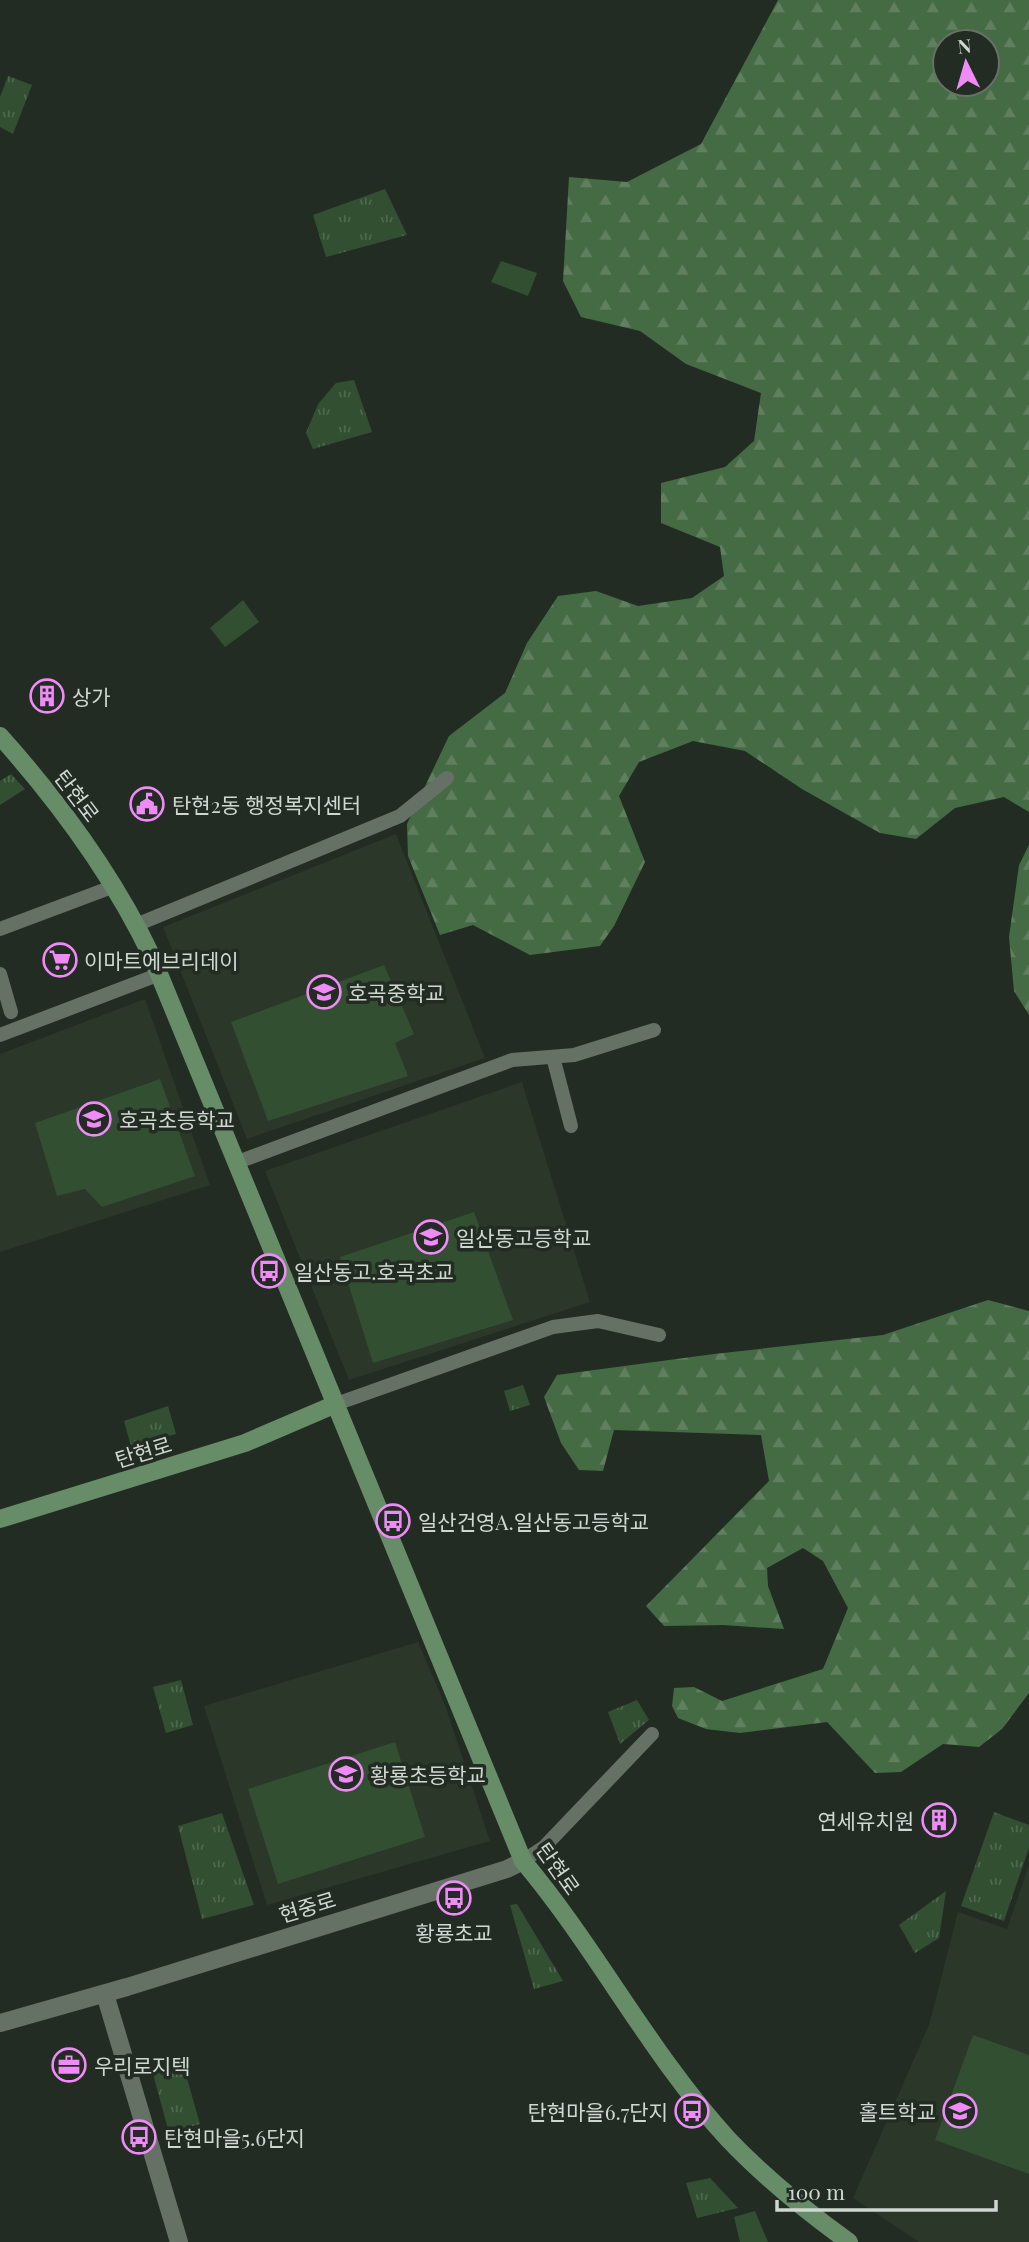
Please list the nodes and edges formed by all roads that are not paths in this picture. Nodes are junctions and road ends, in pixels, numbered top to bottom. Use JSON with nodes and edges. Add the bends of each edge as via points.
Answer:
{"nodes":[{"id":1,"x":0,"y":736,"type":"edge"},
{"id":2,"x":447,"y":778,"type":"dead end"},
{"id":3,"x":112,"y":887,"type":"junction"},
{"id":4,"x":136,"y":925,"type":"junction"},
{"id":5,"x":0,"y":929,"type":"edge"},
{"id":6,"x":0,"y":974,"type":"edge"},
{"id":7,"x":160,"y":975,"type":"junction"},
{"id":8,"x":11,"y":1012,"type":"dead end"},
{"id":9,"x":654,"y":1030,"type":"dead end"},
{"id":10,"x":0,"y":1035,"type":"edge"},
{"id":11,"x":552,"y":1057,"type":"junction"},
{"id":12,"x":570,"y":1126,"type":"dead end"},
{"id":13,"x":235,"y":1163,"type":"junction"},
{"id":14,"x":659,"y":1335,"type":"dead end"},
{"id":15,"x":336,"y":1404,"type":"junction"},
{"id":16,"x":0,"y":1519,"type":"edge"},
{"id":17,"x":652,"y":1734,"type":"dead end"},
{"id":18,"x":523,"y":1861,"type":"junction"},
{"id":19,"x":104,"y":1994,"type":"junction"},
{"id":20,"x":0,"y":2023,"type":"edge"},
{"id":21,"x":179,"y":2242,"type":"edge"},
{"id":22,"x":849,"y":2242,"type":"edge"}],
"edges":[{"from":1,"to":3,"type":"main road","name":"탄현로","via":[[70,819]]},
{"from":2,"to":4,"type":"street","via":[[400,816]]},
{"from":3,"to":4,"type":"main road","name":"탄현로"},
{"from":3,"to":5,"type":"street"},
{"from":4,"to":7,"type":"main road","name":"탄현로"},
{"from":6,"to":8,"type":"street"},
{"from":7,"to":10,"type":"street"},
{"from":7,"to":13,"type":"main road","name":"탄현로"},
{"from":9,"to":11,"type":"street","via":[[574,1055]]},
{"from":11,"to":12,"type":"street"},
{"from":11,"to":13,"type":"street","via":[[512,1060]]},
{"from":13,"to":15,"type":"main road","name":"탄현로"},
{"from":14,"to":15,"type":"street","name":"탄현로","via":[[598,1321],[553,1327]]},
{"from":15,"to":16,"type":"main road","name":"탄현로","via":[[245,1443]]},
{"from":15,"to":18,"type":"main road","name":"탄현로"},
{"from":17,"to":18,"type":"street","via":[[544,1847]]},
{"from":18,"to":19,"type":"street","name":"현중로"},
{"from":18,"to":22,"type":"main road","name":"탄현로","via":[[676,2074],[728,2138],[783,2193]]},
{"from":19,"to":20,"type":"street","name":"현중로"},
{"from":19,"to":21,"type":"street"}]}
